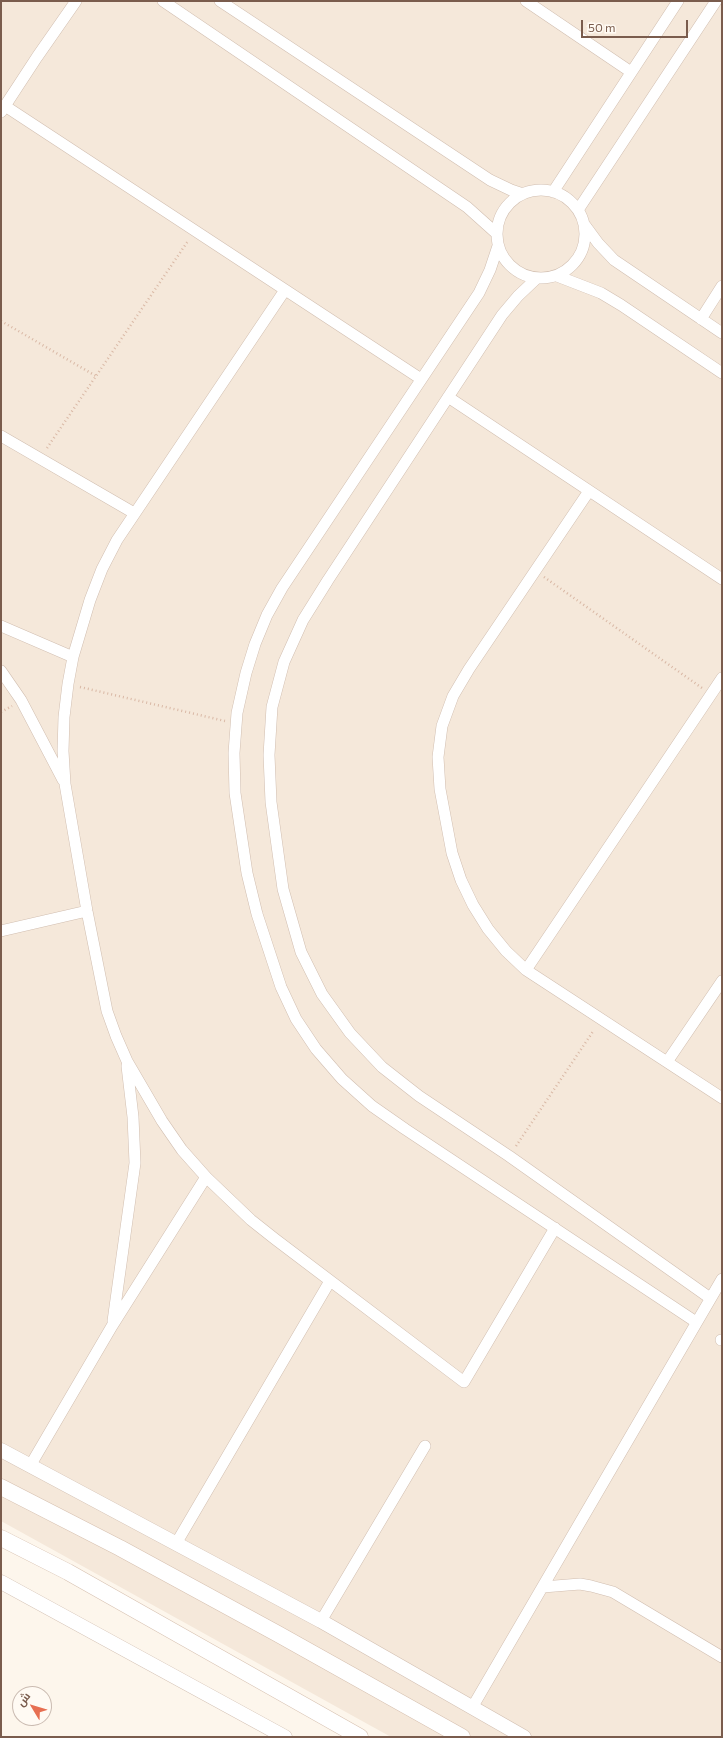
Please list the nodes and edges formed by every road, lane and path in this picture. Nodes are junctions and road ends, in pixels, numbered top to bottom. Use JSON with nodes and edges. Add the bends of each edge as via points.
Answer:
{"nodes":[{"id":1,"x":76,"y":1,"type":"edge"},
{"id":2,"x":163,"y":1,"type":"edge"},
{"id":3,"x":220,"y":1,"type":"edge"},
{"id":4,"x":526,"y":1,"type":"edge"},
{"id":5,"x":678,"y":1,"type":"edge"},
{"id":6,"x":716,"y":1,"type":"edge"},
{"id":7,"x":631,"y":72,"type":"junction"},
{"id":8,"x":3,"y":109,"type":"edge"},
{"id":9,"x":553,"y":192,"type":"junction"},
{"id":10,"x":523,"y":194,"type":"junction"},
{"id":11,"x":578,"y":210,"type":"junction"},
{"id":12,"x":584,"y":224,"type":"junction"},
{"id":13,"x":195,"y":231,"type":"junction"},
{"id":14,"x":496,"y":233,"type":"junction"},
{"id":15,"x":498,"y":246,"type":"junction"},
{"id":16,"x":557,"y":276,"type":"junction"},
{"id":17,"x":536,"y":279,"type":"junction"},
{"id":18,"x":722,"y":286,"type":"edge"},
{"id":19,"x":284,"y":290,"type":"junction"},
{"id":20,"x":701,"y":318,"type":"junction"},
{"id":21,"x":1,"y":321,"type":"edge"},
{"id":22,"x":722,"y":333,"type":"edge"},
{"id":23,"x":722,"y":372,"type":"edge"},
{"id":24,"x":96,"y":376,"type":"junction"},
{"id":25,"x":420,"y":379,"type":"junction"},
{"id":26,"x":448,"y":397,"type":"junction"},
{"id":27,"x":1,"y":436,"type":"edge"},
{"id":28,"x":40,"y":458,"type":"junction"},
{"id":29,"x":589,"y":491,"type":"junction"},
{"id":30,"x":134,"y":513,"type":"junction"},
{"id":31,"x":536,"y":570,"type":"junction"},
{"id":32,"x":722,"y":579,"type":"edge"},
{"id":33,"x":1,"y":626,"type":"edge"},
{"id":34,"x":74,"y":657,"type":"junction"},
{"id":35,"x":1,"y":671,"type":"edge"},
{"id":36,"x":722,"y":678,"type":"edge"},
{"id":37,"x":68,"y":684,"type":"junction"},
{"id":38,"x":711,"y":695,"type":"junction"},
{"id":39,"x":236,"y":723,"type":"junction"},
{"id":40,"x":65,"y":784,"type":"junction"},
{"id":41,"x":87,"y":911,"type":"junction"},
{"id":42,"x":1,"y":931,"type":"edge"},
{"id":43,"x":526,"y":970,"type":"junction"},
{"id":44,"x":722,"y":981,"type":"edge"},
{"id":45,"x":601,"y":1019,"type":"junction"},
{"id":46,"x":127,"y":1061,"type":"junction"},
{"id":47,"x":667,"y":1062,"type":"junction"},
{"id":48,"x":722,"y":1098,"type":"edge"},
{"id":49,"x":509,"y":1156,"type":"junction"},
{"id":50,"x":206,"y":1177,"type":"junction"},
{"id":51,"x":555,"y":1228,"type":"junction"},
{"id":52,"x":722,"y":1279,"type":"edge"},
{"id":53,"x":330,"y":1281,"type":"junction"},
{"id":54,"x":710,"y":1298,"type":"junction"},
{"id":55,"x":696,"y":1322,"type":"junction"},
{"id":56,"x":112,"y":1326,"type":"junction"},
{"id":57,"x":426,"y":1446,"type":"dead end"},
{"id":58,"x":1,"y":1450,"type":"edge"},
{"id":59,"x":30,"y":1466,"type":"junction"},
{"id":60,"x":1,"y":1486,"type":"edge"},
{"id":61,"x":2,"y":1542,"type":"edge"},
{"id":62,"x":177,"y":1542,"type":"junction"},
{"id":63,"x":1,"y":1582,"type":"edge"},
{"id":64,"x":543,"y":1587,"type":"junction"},
{"id":65,"x":321,"y":1621,"type":"junction"},
{"id":66,"x":722,"y":1657,"type":"edge"},
{"id":67,"x":473,"y":1706,"type":"junction"},
{"id":68,"x":285,"y":1737,"type":"edge"},
{"id":69,"x":360,"y":1737,"type":"edge"},
{"id":70,"x":462,"y":1737,"type":"edge"},
{"id":71,"x":524,"y":1737,"type":"edge"}],
"edges":[{"from":1,"to":8,"type":"street"},
{"from":2,"to":14,"type":"street","via":[[467,207]]},
{"from":3,"to":10,"type":"street","via":[[490,180]]},
{"from":4,"to":7,"type":"street"},
{"from":5,"to":7,"type":"street"},
{"from":6,"to":11,"type":"street"},
{"from":7,"to":9,"type":"street"},
{"from":8,"to":13,"type":"street"},
{"from":9,"to":10,"type":"street","via":[[538,190]]},
{"from":9,"to":11,"type":"street","via":[[567,199]]},
{"from":10,"to":14,"type":"street","via":[[509,203],[500,217]]},
{"from":11,"to":12,"type":"street"},
{"from":12,"to":16,"type":"street","via":[[584,240],[580,255],[570,267]]},
{"from":12,"to":20,"type":"street","via":[[614,260]]},
{"from":13,"to":19,"type":"street"},
{"from":13,"to":24,"type":"path"},
{"from":14,"to":15,"type":"street"},
{"from":15,"to":17,"type":"street","via":[[506,262],[519,274]]},
{"from":15,"to":25,"type":"street","via":[[485,282]]},
{"from":16,"to":17,"type":"street"},
{"from":16,"to":23,"type":"street","via":[[601,293]]},
{"from":17,"to":26,"type":"street","via":[[502,315]]},
{"from":18,"to":20,"type":"street"},
{"from":19,"to":25,"type":"street"},
{"from":19,"to":30,"type":"street"},
{"from":20,"to":22,"type":"street"},
{"from":21,"to":24,"type":"path"},
{"from":24,"to":28,"type":"path"},
{"from":25,"to":39,"type":"street","via":[[282,588],[267,615],[246,673]]},
{"from":26,"to":29,"type":"street"},
{"from":26,"to":49,"type":"street","via":[[303,620],[284,662],[272,707],[269,755],[271,802],[283,889],[301,952],[322,994],[350,1033],[382,1067],[419,1096]]},
{"from":27,"to":28,"type":"street"},
{"from":28,"to":30,"type":"street"},
{"from":29,"to":31,"type":"street"},
{"from":29,"to":32,"type":"street"},
{"from":30,"to":34,"type":"street","via":[[102,569],[90,600]]},
{"from":31,"to":38,"type":"path"},
{"from":31,"to":43,"type":"street","via":[[453,696],[442,726],[438,757],[440,789],[448,832],[461,880],[488,929]]},
{"from":33,"to":34,"type":"street"},
{"from":34,"to":37,"type":"street"},
{"from":35,"to":40,"type":"street","via":[[21,700]]},
{"from":36,"to":38,"type":"street"},
{"from":37,"to":39,"type":"path"},
{"from":37,"to":40,"type":"street","via":[[64,717]]},
{"from":38,"to":43,"type":"street"},
{"from":39,"to":51,"type":"street","via":[[235,794],[247,873],[257,914],[281,987],[296,1019],[342,1079],[372,1106]]},
{"from":40,"to":41,"type":"street"},
{"from":41,"to":42,"type":"street"},
{"from":41,"to":46,"type":"street","via":[[108,1011]]},
{"from":43,"to":45,"type":"street"},
{"from":44,"to":47,"type":"street"},
{"from":45,"to":47,"type":"street"},
{"from":45,"to":49,"type":"path"},
{"from":46,"to":50,"type":"street","via":[[162,1121],[182,1150]]},
{"from":46,"to":56,"type":"street","via":[[135,1163]]},
{"from":47,"to":48,"type":"street"},
{"from":49,"to":54,"type":"street"},
{"from":50,"to":53,"type":"street","via":[[251,1220]]},
{"from":50,"to":56,"type":"street"},
{"from":51,"to":53,"type":"street","via":[[464,1382]]},
{"from":51,"to":55,"type":"street"},
{"from":52,"to":54,"type":"street"},
{"from":53,"to":62,"type":"street"},
{"from":54,"to":55,"type":"street"},
{"from":55,"to":64,"type":"street"},
{"from":56,"to":59,"type":"street"},
{"from":57,"to":65,"type":"street"},
{"from":58,"to":59,"type":"street"},
{"from":59,"to":62,"type":"street"},
{"from":60,"to":70,"type":"main road","via":[[271,1630]]},
{"from":61,"to":69,"type":"main road","via":[[68,1572]]},
{"from":62,"to":65,"type":"street"},
{"from":63,"to":68,"type":"street"},
{"from":64,"to":66,"type":"street","via":[[580,1584],[612,1592]]},
{"from":64,"to":67,"type":"street"},
{"from":65,"to":67,"type":"street"},
{"from":67,"to":71,"type":"street"}]}
